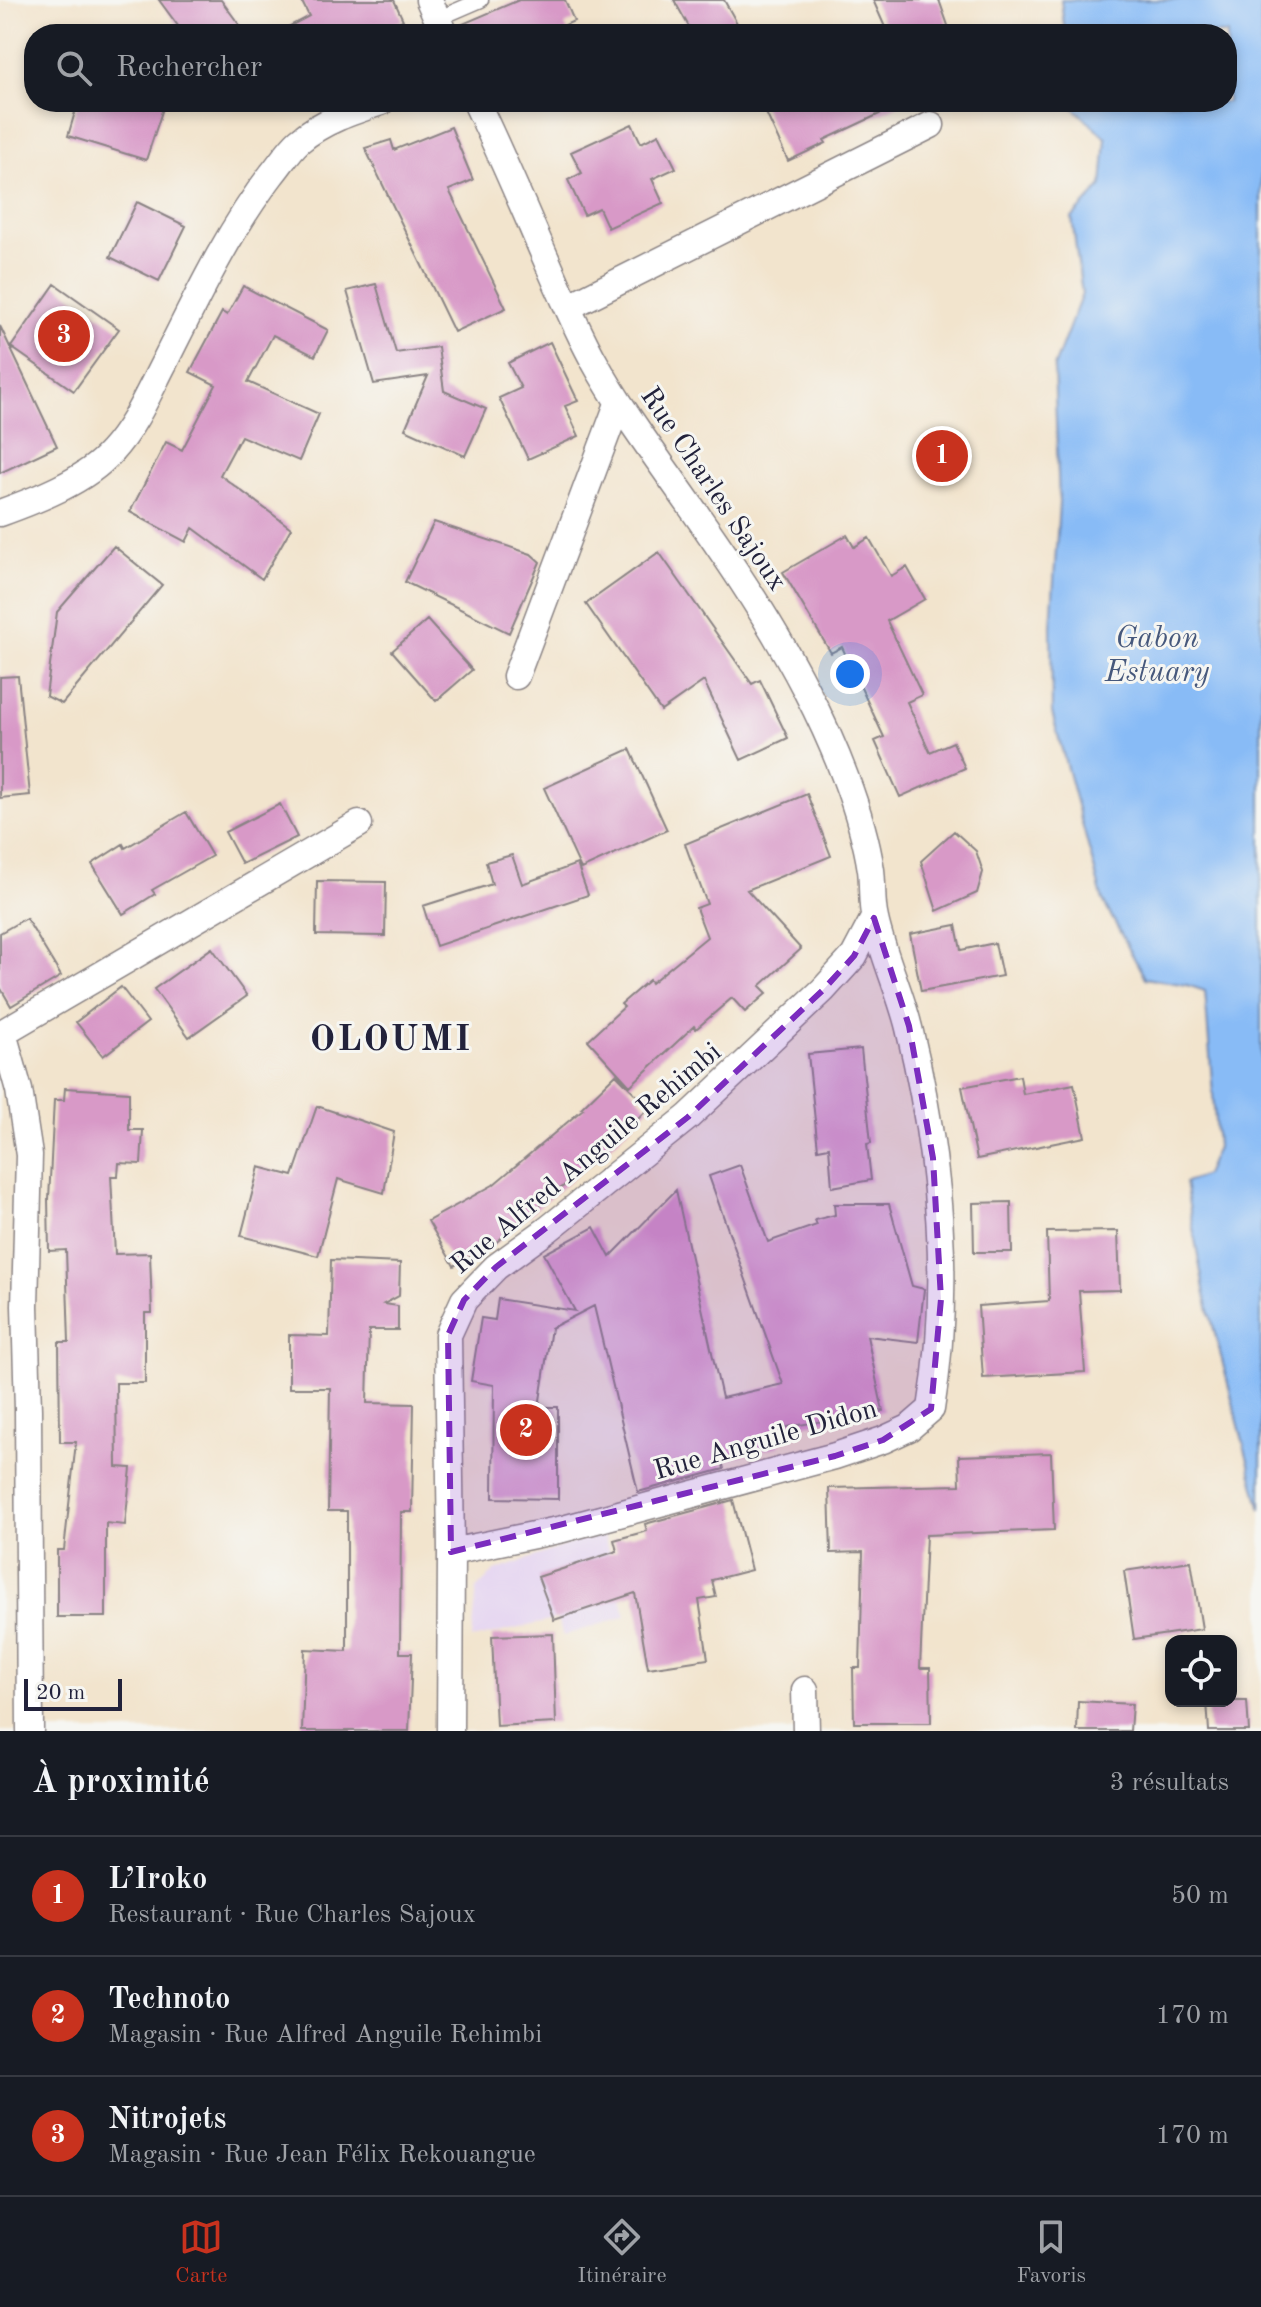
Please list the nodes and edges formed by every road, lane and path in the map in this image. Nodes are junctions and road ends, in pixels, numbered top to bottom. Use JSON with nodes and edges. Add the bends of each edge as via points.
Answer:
{"nodes":[{"id":1,"x":481,"y":0,"type":"edge"},
{"id":2,"x":437,"y":18,"type":"edge"},
{"id":3,"x":354,"y":112,"type":"edge"},
{"id":4,"x":480,"y":112,"type":"edge"},
{"id":5,"x":931,"y":125,"type":"dead end"},
{"id":6,"x":568,"y":307,"type":"junction"},
{"id":7,"x":618,"y":404,"type":"junction"},
{"id":8,"x":0,"y":513,"type":"edge"},
{"id":9,"x":516,"y":676,"type":"dead end"},
{"id":10,"x":359,"y":824,"type":"dead end"},
{"id":11,"x":874,"y":918,"type":"junction"},
{"id":12,"x":2,"y":1033,"type":"edge"},
{"id":13,"x":451,"y":1552,"type":"junction"},
{"id":14,"x":805,"y":1690,"type":"dead end"},
{"id":15,"x":30,"y":1731,"type":"edge"},
{"id":16,"x":450,"y":1731,"type":"edge"},
{"id":17,"x":806,"y":1731,"type":"edge"}],
"edges":[{"from":1,"to":2,"type":"lane"},
{"from":3,"to":8,"type":"street","via":[[322,124],[299,141],[250,202],[136,418],[111,453],[91,471]]},
{"from":4,"to":6,"type":"street","name":"Rue Charles Sajoux"},
{"from":5,"to":6,"type":"street"},
{"from":6,"to":7,"type":"street","name":"Rue Charles Sajoux"},
{"from":7,"to":9,"type":"street"},
{"from":7,"to":11,"type":"street","name":"Rue Charles Sajoux","via":[[763,615],[805,688],[837,754],[856,812],[871,869]]},
{"from":10,"to":12,"type":"street"},
{"from":11,"to":13,"type":"street","name":"Rue Alfred Anguile Rehimbi","via":[[854,956],[729,1079],[621,1172],[496,1267],[464,1300],[448,1335]]},
{"from":11,"to":13,"type":"street","name":"Rue Anguile Didon","via":[[909,1026],[933,1158],[941,1299],[931,1409],[909,1428],[835,1456],[563,1529]]},
{"from":12,"to":15,"type":"street","via":[[19,1090],[29,1155],[25,1306]]},
{"from":13,"to":16,"type":"street","name":"Rue Alfred Anguile Rehimbi"},
{"from":14,"to":17,"type":"street"}]}
